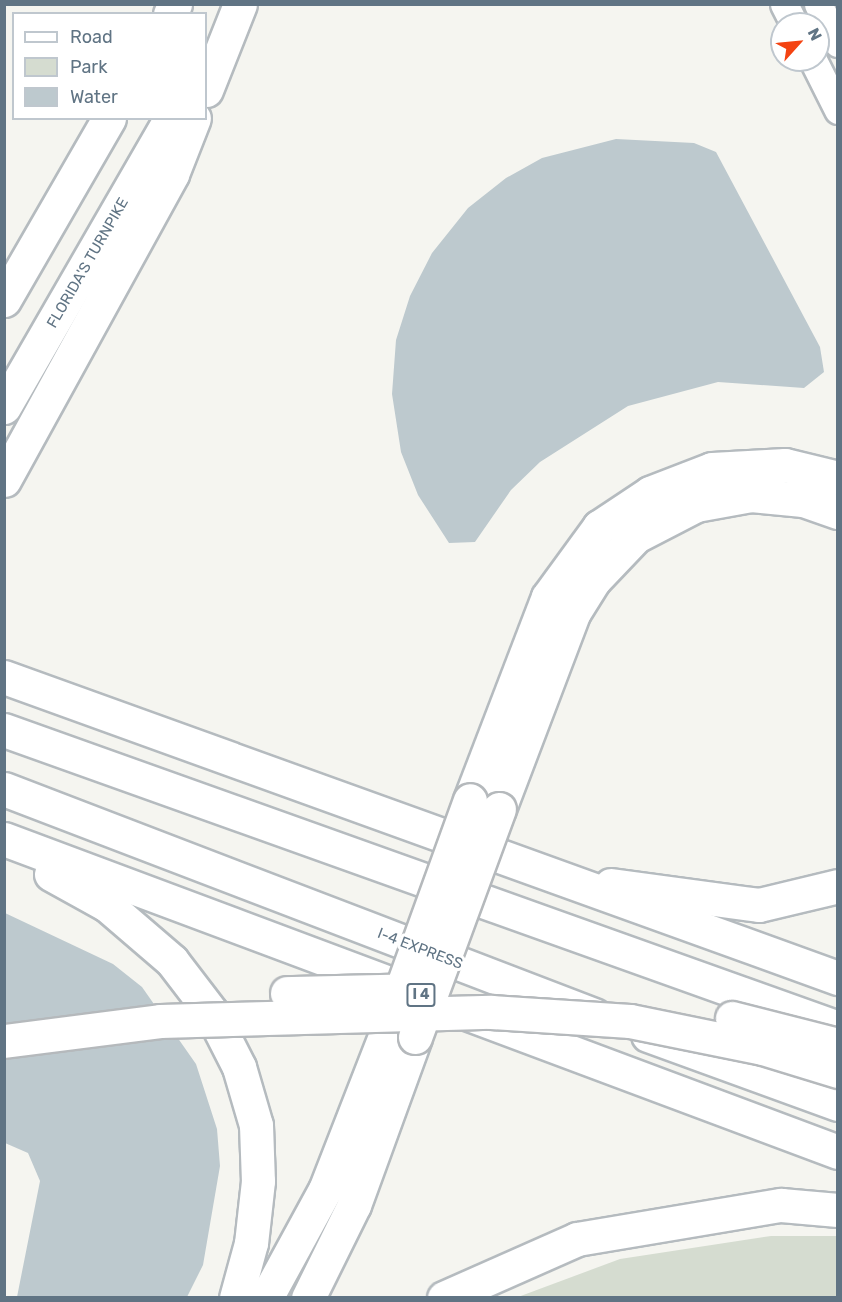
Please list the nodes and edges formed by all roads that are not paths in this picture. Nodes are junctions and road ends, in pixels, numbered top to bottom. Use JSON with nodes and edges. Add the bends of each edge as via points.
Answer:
{"nodes":[{"id":1,"x":238,"y":4,"type":"edge"},
{"id":2,"x":818,"y":4,"type":"edge"},
{"id":3,"x":837,"y":43,"type":"edge"},
{"id":4,"x":207,"y":57,"type":"edge"},
{"id":5,"x":826,"y":72,"type":"edge"},
{"id":6,"x":207,"y":87,"type":"edge"},
{"id":7,"x":837,"y":110,"type":"edge"},
{"id":8,"x":109,"y":120,"type":"edge"},
{"id":9,"x":170,"y":120,"type":"edge"},
{"id":10,"x":193,"y":120,"type":"edge"},
{"id":11,"x":4,"y":300,"type":"edge"},
{"id":12,"x":4,"y":407,"type":"edge"},
{"id":13,"x":837,"y":478,"type":"edge"},
{"id":14,"x":4,"y":480,"type":"edge"},
{"id":15,"x":837,"y":512,"type":"edge"},
{"id":16,"x":4,"y":677,"type":"edge"},
{"id":17,"x":4,"y":730,"type":"edge"},
{"id":18,"x":4,"y":789,"type":"edge"},
{"id":19,"x":485,"y":805,"type":"junction"},
{"id":20,"x":4,"y":839,"type":"edge"},
{"id":21,"x":4,"y":848,"type":"edge"},
{"id":22,"x":579,"y":885,"type":"junction"},
{"id":23,"x":837,"y":886,"type":"edge"},
{"id":24,"x":837,"y":978,"type":"edge"},
{"id":25,"x":4,"y":1019,"type":"edge"},
{"id":26,"x":837,"y":1028,"type":"edge"},
{"id":27,"x":401,"y":1032,"type":"junction"},
{"id":28,"x":4,"y":1041,"type":"edge"},
{"id":29,"x":837,"y":1045,"type":"edge"},
{"id":30,"x":837,"y":1071,"type":"edge"},
{"id":31,"x":837,"y":1104,"type":"edge"},
{"id":32,"x":837,"y":1152,"type":"edge"},
{"id":33,"x":837,"y":1210,"type":"edge"},
{"id":34,"x":236,"y":1298,"type":"edge"},
{"id":35,"x":267,"y":1298,"type":"edge"},
{"id":36,"x":308,"y":1298,"type":"edge"},
{"id":37,"x":444,"y":1298,"type":"edge"}],
"edges":[{"from":1,"to":4,"type":"highway"},
{"from":1,"to":6,"type":"highway"},
{"from":2,"to":3,"type":"street"},
{"from":5,"to":7,"type":"street"},
{"from":8,"to":11,"type":"highway"},
{"from":9,"to":12,"type":"highway","name":"FLORIDA'S TURNPIKE"},
{"from":10,"to":14,"type":"highway","via":[[172,174]]},
{"from":13,"to":19,"type":"highway","via":[[785,465],[712,469],[650,493],[599,527],[548,597]]},
{"from":15,"to":19,"type":"highway","via":[[803,500],[742,496],[696,504],[636,536],[594,580],[574,612]]},
{"from":16,"to":22,"type":"highway"},
{"from":17,"to":26,"type":"highway"},
{"from":18,"to":31,"type":"highway","name":"I-4 EXPRESS"},
{"from":19,"to":27,"type":"highway","bridge":true},
{"from":20,"to":32,"type":"highway","number":"I 4"},
{"from":21,"to":34,"type":"highway","via":[[107,905],[172,961],[211,1012],[230,1048],[256,1125],[258,1181],[251,1243]]},
{"from":22,"to":23,"type":"highway","via":[[640,885],[759,905]]},
{"from":22,"to":24,"type":"highway"},
{"from":25,"to":29,"type":"highway","bridge":true,"via":[[68,1006],[160,999],[480,990],[626,999],[720,1015]]},
{"from":27,"to":35,"type":"highway","via":[[325,1190]]},
{"from":27,"to":36,"type":"highway","via":[[354,1205]]},
{"from":28,"to":30,"type":"highway","bridge":true,"via":[[160,1021],[491,1012],[630,1021],[763,1048]]},
{"from":33,"to":37,"type":"highway","via":[[781,1205],[609,1232],[566,1244]]}]}
